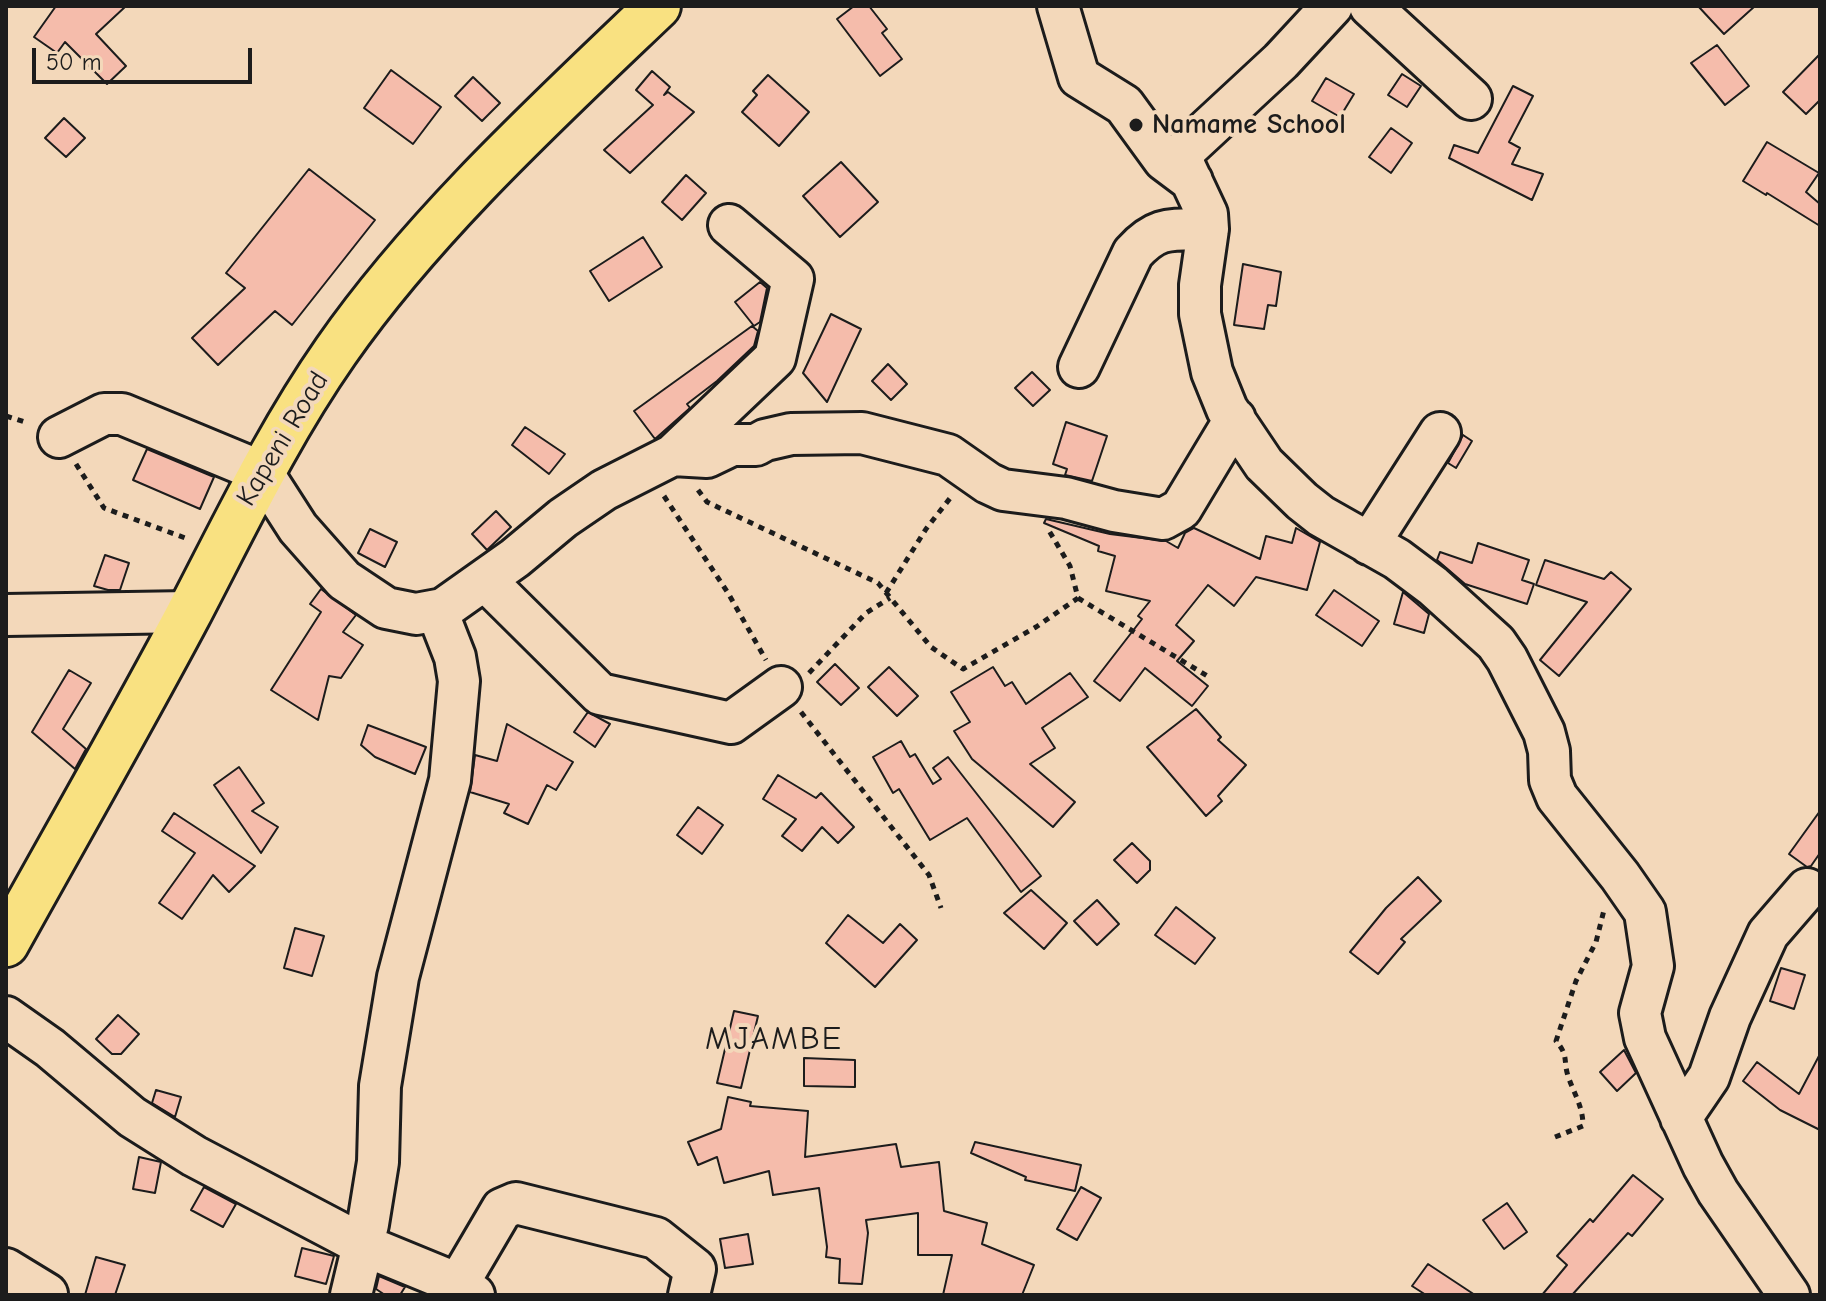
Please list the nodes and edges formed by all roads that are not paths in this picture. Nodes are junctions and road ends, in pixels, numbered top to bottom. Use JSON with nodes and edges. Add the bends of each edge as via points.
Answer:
{"nodes":[{"id":1,"x":658,"y":6,"type":"edge"},
{"id":2,"x":1058,"y":6,"type":"edge"},
{"id":3,"x":1332,"y":6,"type":"edge"},
{"id":4,"x":1370,"y":6,"type":"edge"},
{"id":5,"x":1471,"y":99,"type":"dead end"},
{"id":6,"x":1192,"y":181,"type":"junction"},
{"id":7,"x":729,"y":225,"type":"dead end"},
{"id":8,"x":1208,"y":229,"type":"junction"},
{"id":9,"x":1079,"y":367,"type":"dead end"},
{"id":10,"x":1235,"y":419,"type":"junction"},
{"id":11,"x":1440,"y":433,"type":"dead end"},
{"id":12,"x":59,"y":437,"type":"road end"},
{"id":13,"x":656,"y":462,"type":"junction"},
{"id":14,"x":262,"y":472,"type":"junction"},
{"id":15,"x":1369,"y":544,"type":"junction"},
{"id":16,"x":485,"y":580,"type":"junction"},
{"id":17,"x":437,"y":611,"type":"junction"},
{"id":18,"x":189,"y":612,"type":"junction"},
{"id":19,"x":6,"y":615,"type":"edge"},
{"id":20,"x":785,"y":691,"type":"road end"},
{"id":21,"x":1807,"y":889,"type":"dead end"},
{"id":22,"x":6,"y":944,"type":"edge"},
{"id":23,"x":6,"y":1017,"type":"edge"},
{"id":24,"x":1681,"y":1118,"type":"junction"},
{"id":25,"x":363,"y":1245,"type":"junction"},
{"id":26,"x":6,"y":1269,"type":"edge"},
{"id":27,"x":466,"y":1290,"type":"edge"},
{"id":28,"x":47,"y":1294,"type":"edge"},
{"id":29,"x":351,"y":1295,"type":"edge"},
{"id":30,"x":689,"y":1295,"type":"edge"},
{"id":31,"x":1789,"y":1295,"type":"edge"}],
"edges":[{"from":1,"to":14,"type":"main road","name":"Kapeni Road","via":[[553,107],[399,271],[336,351]]},
{"from":2,"to":6,"type":"street","via":[[1079,77],[1124,105],[1164,160]]},
{"from":3,"to":6,"type":"street","via":[[1281,61],[1188,144],[1182,156]]},
{"from":4,"to":5,"type":"street"},
{"from":6,"to":8,"type":"street"},
{"from":7,"to":13,"type":"street","via":[[793,279],[775,358]]},
{"from":8,"to":9,"type":"street","via":[[1163,231],[1143,242]]},
{"from":8,"to":10,"type":"street","via":[[1200,314],[1212,372]]},
{"from":10,"to":13,"type":"street","via":[[1181,509],[1163,519],[1003,490],[948,455],[862,433],[791,434],[756,445],[732,445],[707,457]]},
{"from":10,"to":15,"type":"street","via":[[1264,464],[1302,501]]},
{"from":11,"to":15,"type":"street"},
{"from":12,"to":14,"type":"street","via":[[104,414],[122,414]]},
{"from":13,"to":16,"type":"street","via":[[563,518]]},
{"from":14,"to":17,"type":"street","via":[[298,528],[344,580],[386,608],[416,614]]},
{"from":14,"to":18,"type":"main road","name":"Kapeni Road"},
{"from":15,"to":24,"type":"street","via":[[1433,586],[1496,643],[1512,667],[1544,732],[1557,797],[1645,912],[1653,966],[1641,1018]]},
{"from":16,"to":17,"type":"street"},
{"from":16,"to":20,"type":"street","via":[[600,694],[731,723]]},
{"from":17,"to":25,"type":"street","via":[[459,670],[450,780],[389,1023],[380,1086],[378,1162]]},
{"from":18,"to":19,"type":"street"},
{"from":18,"to":22,"type":"main road","name":"Kapeni Road"},
{"from":21,"to":24,"type":"street","via":[[1768,934],[1709,1077]]},
{"from":23,"to":25,"type":"street","via":[[132,1117],[271,1199]]},
{"from":24,"to":31,"type":"street","via":[[1718,1192]]},
{"from":25,"to":27,"type":"street"},
{"from":25,"to":29,"type":"street"},
{"from":26,"to":28,"type":"street"},
{"from":27,"to":30,"type":"street","via":[[502,1209],[516,1203],[656,1238],[695,1269]]}]}
